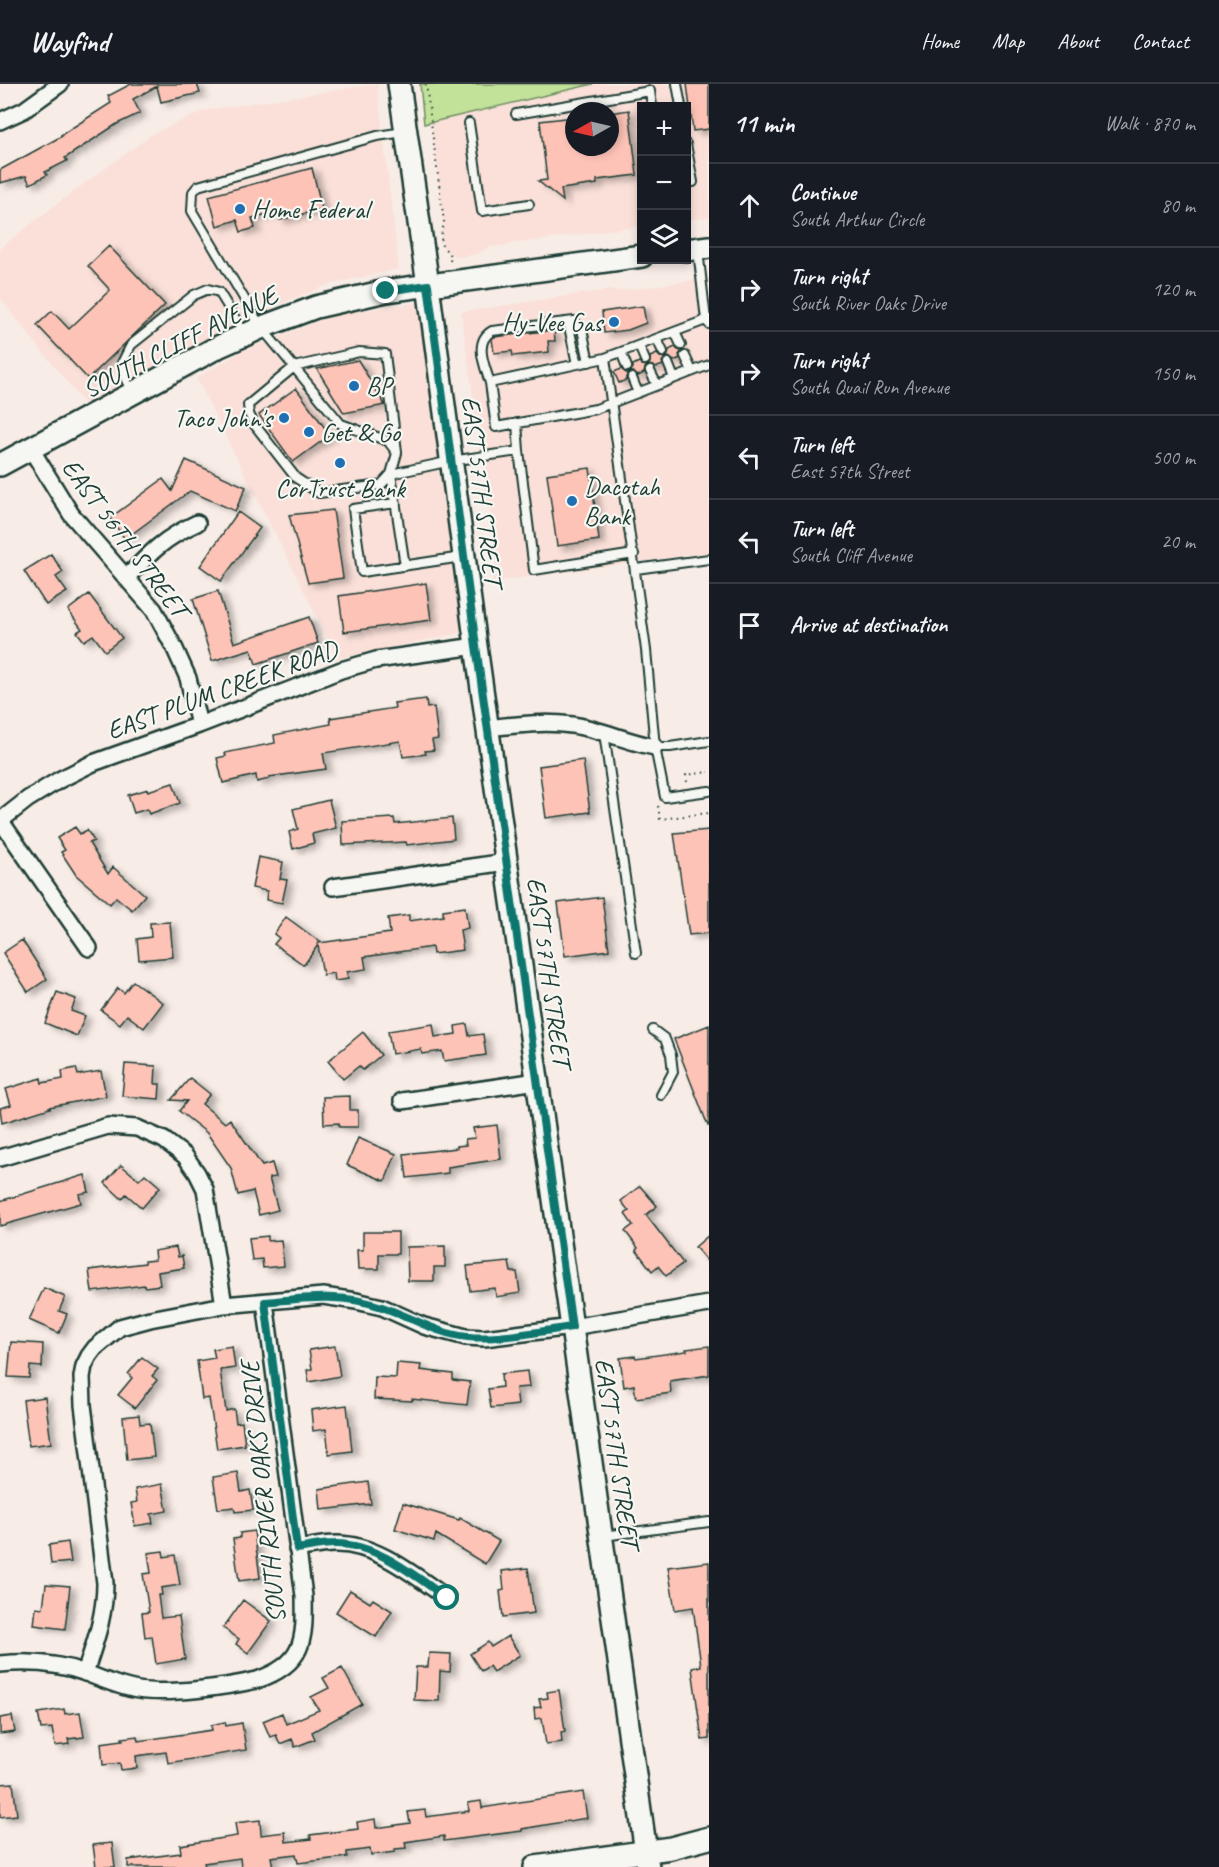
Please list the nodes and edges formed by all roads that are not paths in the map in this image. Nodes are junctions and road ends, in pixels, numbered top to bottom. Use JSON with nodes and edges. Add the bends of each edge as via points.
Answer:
{"nodes":[{"id":1,"x":60,"y":84,"type":"edge"},
{"id":2,"x":399,"y":84,"type":"edge"},
{"id":3,"x":677,"y":84,"type":"edge"},
{"id":4,"x":651,"y":102,"type":"edge"},
{"id":5,"x":680,"y":102,"type":"edge"},
{"id":6,"x":516,"y":114,"type":"dead end"},
{"id":7,"x":1,"y":117,"type":"edge"},
{"id":8,"x":469,"y":123,"type":"dead end"},
{"id":9,"x":405,"y":131,"type":"junction"},
{"id":10,"x":689,"y":156,"type":"edge"},
{"id":11,"x":693,"y":182,"type":"dead end"},
{"id":12,"x":529,"y":204,"type":"dead end"},
{"id":13,"x":698,"y":249,"type":"edge"},
{"id":14,"x":637,"y":257,"type":"edge"},
{"id":15,"x":428,"y":285,"type":"junction"},
{"id":16,"x":708,"y":321,"type":"edge"},
{"id":17,"x":568,"y":322,"type":"junction"},
{"id":18,"x":253,"y":331,"type":"junction"},
{"id":19,"x":675,"y":332,"type":"junction"},
{"id":20,"x":657,"y":339,"type":"junction"},
{"id":21,"x":681,"y":345,"type":"dead end"},
{"id":22,"x":639,"y":346,"type":"junction"},
{"id":23,"x":621,"y":352,"type":"junction"},
{"id":24,"x":663,"y":352,"type":"dead end"},
{"id":25,"x":686,"y":356,"type":"dead end"},
{"id":26,"x":605,"y":358,"type":"junction"},
{"id":27,"x":645,"y":360,"type":"dead end"},
{"id":28,"x":589,"y":362,"type":"junction"},
{"id":29,"x":668,"y":363,"type":"dead end"},
{"id":30,"x":577,"y":364,"type":"junction"},
{"id":31,"x":709,"y":365,"type":"edge"},
{"id":32,"x":294,"y":367,"type":"junction"},
{"id":33,"x":627,"y":367,"type":"dead end"},
{"id":34,"x":650,"y":371,"type":"dead end"},
{"id":35,"x":692,"y":371,"type":"junction"},
{"id":36,"x":632,"y":378,"type":"dead end"},
{"id":37,"x":674,"y":378,"type":"junction"},
{"id":38,"x":490,"y":383,"type":"junction"},
{"id":39,"x":657,"y":385,"type":"junction"},
{"id":40,"x":638,"y":393,"type":"junction"},
{"id":41,"x":132,"y":394,"type":"junction"},
{"id":42,"x":612,"y":403,"type":"junction"},
{"id":43,"x":517,"y":423,"type":"junction"},
{"id":44,"x":31,"y":449,"type":"junction"},
{"id":45,"x":519,"y":452,"type":"junction"},
{"id":46,"x":397,"y":453,"type":"junction"},
{"id":47,"x":451,"y":462,"type":"junction"},
{"id":48,"x":0,"y":465,"type":"edge"},
{"id":49,"x":391,"y":474,"type":"junction"},
{"id":50,"x":396,"y":503,"type":"junction"},
{"id":51,"x":197,"y":523,"type":"dead end"},
{"id":52,"x":634,"y":554,"type":"junction"},
{"id":53,"x":464,"y":557,"type":"junction"},
{"id":54,"x":709,"y":559,"type":"edge"},
{"id":55,"x":405,"y":566,"type":"junction"},
{"id":56,"x":636,"y":569,"type":"junction"},
{"id":57,"x":126,"y":578,"type":"junction"},
{"id":58,"x":476,"y":646,"type":"junction"},
{"id":59,"x":199,"y":725,"type":"junction"},
{"id":60,"x":487,"y":728,"type":"junction"},
{"id":61,"x":604,"y":732,"type":"junction"},
{"id":62,"x":709,"y":741,"type":"edge"},
{"id":63,"x":655,"y":747,"type":"junction"},
{"id":64,"x":709,"y":791,"type":"edge"},
{"id":65,"x":0,"y":820,"type":"edge"},
{"id":66,"x":506,"y":862,"type":"junction"},
{"id":67,"x":333,"y":887,"type":"dead end"},
{"id":68,"x":89,"y":948,"type":"dead end"},
{"id":69,"x":636,"y":953,"type":"dead end"},
{"id":70,"x":653,"y":1030,"type":"dead end"},
{"id":71,"x":537,"y":1081,"type":"junction"},
{"id":72,"x":661,"y":1095,"type":"dead end"},
{"id":73,"x":402,"y":1101,"type":"dead end"},
{"id":74,"x":0,"y":1158,"type":"edge"},
{"id":75,"x":265,"y":1302,"type":"junction"},
{"id":76,"x":709,"y":1304,"type":"edge"},
{"id":77,"x":224,"y":1305,"type":"junction"},
{"id":78,"x":572,"y":1327,"type":"junction"},
{"id":79,"x":709,"y":1522,"type":"edge"},
{"id":80,"x":602,"y":1536,"type":"junction"},
{"id":81,"x":297,"y":1549,"type":"junction"},
{"id":82,"x":447,"y":1598,"type":"dead end"},
{"id":83,"x":0,"y":1664,"type":"edge"},
{"id":84,"x":85,"y":1673,"type":"junction"},
{"id":85,"x":709,"y":1838,"type":"edge"},
{"id":86,"x":646,"y":1859,"type":"edge"},
{"id":87,"x":535,"y":1867,"type":"edge"}],
"edges":[{"from":1,"to":7,"type":"street","via":[[24,111]]},
{"from":2,"to":9,"type":"main road","name":"EAST 57TH STREET"},
{"from":3,"to":5,"type":"lane"},
{"from":4,"to":6,"type":"lane","via":[[650,91]]},
{"from":8,"to":12,"type":"lane","via":[[482,211]]},
{"from":9,"to":15,"type":"main road","name":"EAST 57TH STREET"},
{"from":9,"to":18,"type":"lane","via":[[198,186],[193,192],[192,211]]},
{"from":10,"to":11,"type":"lane"},
{"from":13,"to":16,"type":"lane"},
{"from":14,"to":15,"type":"main road","name":"SOUTH CLIFF AVENUE"},
{"from":15,"to":18,"type":"main road","name":"SOUTH CLIFF AVENUE","via":[[338,301]]},
{"from":15,"to":47,"type":"main road","name":"EAST 57TH STREET"},
{"from":16,"to":19,"type":"lane"},
{"from":17,"to":28,"type":"lane","via":[[574,321],[582,329]]},
{"from":17,"to":30,"type":"lane"},
{"from":17,"to":38,"type":"lane","via":[[492,331],[486,335],[482,355]]},
{"from":18,"to":32,"type":"lane"},
{"from":18,"to":41,"type":"main road","name":"SOUTH CLIFF AVENUE"},
{"from":18,"to":41,"type":"lane","via":[[219,292],[201,291],[131,345],[122,363]]},
{"from":19,"to":20,"type":"lane"},
{"from":19,"to":21,"type":"lane"},
{"from":20,"to":22,"type":"lane"},
{"from":20,"to":24,"type":"lane"},
{"from":22,"to":23,"type":"lane"},
{"from":22,"to":27,"type":"lane"},
{"from":23,"to":26,"type":"lane"},
{"from":23,"to":33,"type":"lane"},
{"from":25,"to":35,"type":"lane"},
{"from":26,"to":28,"type":"lane"},
{"from":26,"to":42,"type":"lane"},
{"from":28,"to":30,"type":"lane"},
{"from":29,"to":37,"type":"lane"},
{"from":30,"to":38,"type":"lane"},
{"from":31,"to":35,"type":"lane"},
{"from":32,"to":46,"type":"lane","via":[[341,424],[388,441]]},
{"from":32,"to":46,"type":"lane","via":[[359,351],[385,354]]},
{"from":32,"to":49,"type":"lane","via":[[248,405],[254,424],[296,478],[319,493],[381,485]]},
{"from":34,"to":39,"type":"lane"},
{"from":35,"to":37,"type":"lane"},
{"from":36,"to":40,"type":"lane"},
{"from":37,"to":39,"type":"lane"},
{"from":38,"to":43,"type":"lane","via":[[496,427]]},
{"from":39,"to":40,"type":"lane"},
{"from":40,"to":42,"type":"lane"},
{"from":41,"to":44,"type":"main road","name":"SOUTH CLIFF AVENUE"},
{"from":42,"to":43,"type":"lane"},
{"from":42,"to":52,"type":"lane"},
{"from":43,"to":45,"type":"lane"},
{"from":44,"to":48,"type":"main road","name":"SOUTH CLIFF AVENUE"},
{"from":44,"to":57,"type":"street","name":"EAST 56TH STREET","via":[[71,514]]},
{"from":45,"to":47,"type":"lane"},
{"from":45,"to":52,"type":"lane","via":[[534,570]]},
{"from":46,"to":49,"type":"lane"},
{"from":47,"to":49,"type":"lane"},
{"from":47,"to":53,"type":"main road","name":"EAST 57TH STREET"},
{"from":49,"to":50,"type":"lane"},
{"from":50,"to":55,"type":"lane"},
{"from":50,"to":55,"type":"lane","via":[[353,509],[363,572]]},
{"from":51,"to":57,"type":"street","via":[[160,544]]},
{"from":52,"to":56,"type":"lane"},
{"from":53,"to":55,"type":"lane"},
{"from":53,"to":58,"type":"main road","name":"EAST 57TH STREET"},
{"from":54,"to":56,"type":"lane"},
{"from":56,"to":63,"type":"lane"},
{"from":57,"to":59,"type":"street","name":"EAST 56TH STREET","via":[[153,610],[175,649],[188,678]]},
{"from":58,"to":59,"type":"street","name":"EAST PLUM CREEK ROAD","via":[[356,665]]},
{"from":58,"to":60,"type":"main road","name":"EAST 57TH STREET"},
{"from":59,"to":65,"type":"street","name":"EAST PLUM CREEK ROAD","via":[[93,763],[28,799]]},
{"from":60,"to":61,"type":"street","via":[[547,724]]},
{"from":60,"to":66,"type":"main road","name":"EAST 57TH STREET"},
{"from":61,"to":63,"type":"street"},
{"from":61,"to":69,"type":"lane"},
{"from":62,"to":63,"type":"lane"},
{"from":63,"to":64,"type":"lane","via":[[665,797]]},
{"from":65,"to":68,"type":"street"},
{"from":66,"to":67,"type":"street"},
{"from":66,"to":71,"type":"main road","name":"EAST 57TH STREET"},
{"from":70,"to":72,"type":"lane","via":[[665,1039],[671,1055],[673,1072]]},
{"from":71,"to":73,"type":"street"},
{"from":71,"to":78,"type":"main road","name":"EAST 57TH STREET"},
{"from":74,"to":77,"type":"street","via":[[108,1126],[136,1128],[164,1140],[185,1156],[205,1189]]},
{"from":75,"to":77,"type":"street"},
{"from":75,"to":78,"type":"street","via":[[323,1296],[356,1301],[466,1337]]},
{"from":75,"to":81,"type":"street","name":"SOUTH RIVER OAKS DRIVE"},
{"from":76,"to":78,"type":"street"},
{"from":77,"to":84,"type":"street","via":[[120,1327],[95,1348],[84,1366],[83,1405],[105,1583],[100,1626]]},
{"from":78,"to":80,"type":"main road","name":"EAST 57TH STREET"},
{"from":79,"to":80,"type":"lane"},
{"from":80,"to":86,"type":"main road","name":"EAST 57TH STREET"},
{"from":81,"to":82,"type":"street","via":[[335,1544],[359,1548],[392,1562]]},
{"from":81,"to":84,"type":"street","name":"SOUTH RIVER OAKS DRIVE","via":[[304,1596],[303,1639],[294,1657],[270,1676],[246,1683],[171,1692],[111,1684]]},
{"from":83,"to":84,"type":"street","name":"SOUTH RIVER OAKS DRIVE","via":[[44,1663]]},
{"from":85,"to":86,"type":"main road"},
{"from":86,"to":87,"type":"main road"}]}
